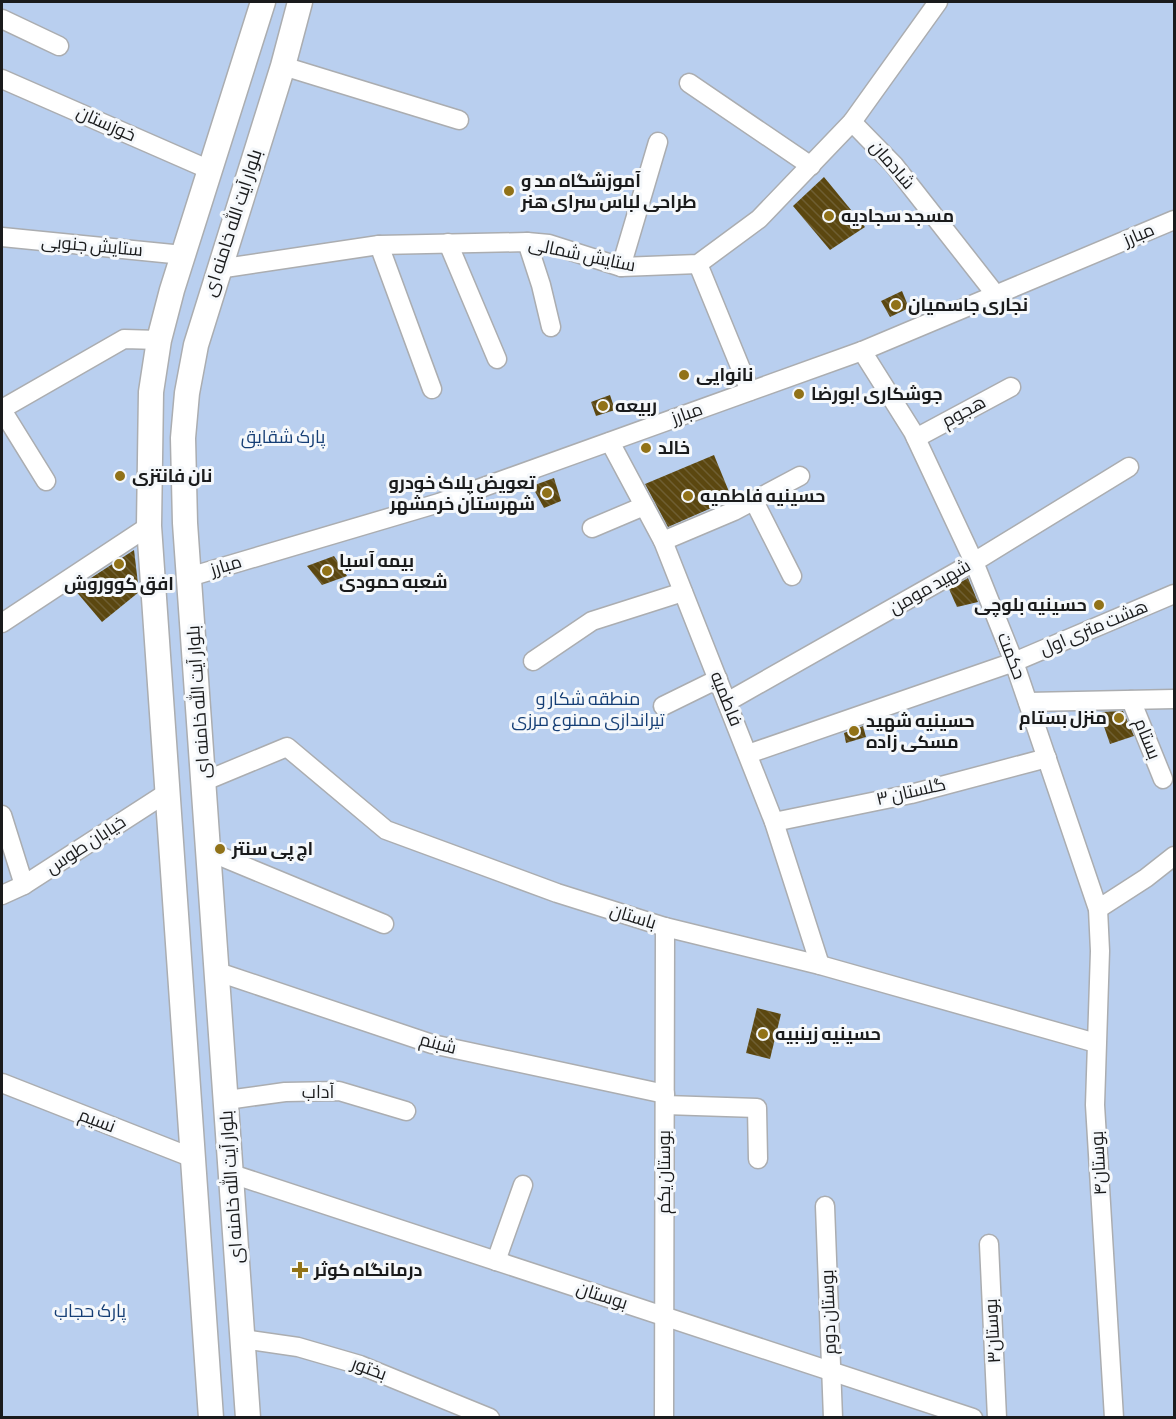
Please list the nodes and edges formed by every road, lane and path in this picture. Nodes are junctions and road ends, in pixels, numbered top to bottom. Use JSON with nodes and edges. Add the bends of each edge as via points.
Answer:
{"nodes":[{"id":1,"x":263,"y":2,"type":"edge"},
{"id":2,"x":300,"y":2,"type":"edge"},
{"id":3,"x":938,"y":2,"type":"edge"},
{"id":4,"x":2,"y":19,"type":"edge"},
{"id":5,"x":59,"y":46,"type":"dead end"},
{"id":6,"x":284,"y":66,"type":"junction"},
{"id":7,"x":2,"y":79,"type":"edge"},
{"id":8,"x":689,"y":84,"type":"dead end"},
{"id":9,"x":459,"y":120,"type":"dead end"},
{"id":10,"x":852,"y":122,"type":"junction"},
{"id":11,"x":658,"y":142,"type":"dead end"},
{"id":12,"x":811,"y":166,"type":"junction"},
{"id":13,"x":210,"y":170,"type":"junction"},
{"id":14,"x":1174,"y":220,"type":"edge"},
{"id":15,"x":2,"y":238,"type":"edge"},
{"id":16,"x":527,"y":242,"type":"junction"},
{"id":17,"x":448,"y":243,"type":"junction"},
{"id":18,"x":379,"y":245,"type":"junction"},
{"id":19,"x":183,"y":255,"type":"junction"},
{"id":20,"x":698,"y":264,"type":"junction"},
{"id":21,"x":621,"y":267,"type":"junction"},
{"id":22,"x":218,"y":269,"type":"junction"},
{"id":23,"x":996,"y":295,"type":"junction"},
{"id":24,"x":551,"y":327,"type":"dead end"},
{"id":25,"x":159,"y":340,"type":"junction"},
{"id":26,"x":862,"y":351,"type":"junction"},
{"id":27,"x":497,"y":359,"type":"dead end"},
{"id":28,"x":1011,"y":387,"type":"dead end"},
{"id":29,"x":432,"y":389,"type":"dead end"},
{"id":30,"x":750,"y":391,"type":"junction"},
{"id":31,"x":2,"y":409,"type":"edge"},
{"id":32,"x":916,"y":438,"type":"junction"},
{"id":33,"x":610,"y":442,"type":"junction"},
{"id":34,"x":1129,"y":467,"type":"dead end"},
{"id":35,"x":800,"y":476,"type":"dead end"},
{"id":36,"x":46,"y":481,"type":"dead end"},
{"id":37,"x":754,"y":501,"type":"junction"},
{"id":38,"x":644,"y":506,"type":"junction"},
{"id":39,"x":149,"y":526,"type":"junction"},
{"id":40,"x":592,"y":528,"type":"dead end"},
{"id":41,"x":663,"y":541,"type":"junction"},
{"id":42,"x":974,"y":562,"type":"junction"},
{"id":43,"x":792,"y":576,"type":"dead end"},
{"id":44,"x":189,"y":578,"type":"junction"},
{"id":45,"x":683,"y":592,"type":"junction"},
{"id":46,"x":1174,"y":594,"type":"edge"},
{"id":47,"x":2,"y":623,"type":"edge"},
{"id":48,"x":533,"y":661,"type":"dead end"},
{"id":49,"x":1014,"y":662,"type":"junction"},
{"id":50,"x":718,"y":679,"type":"junction"},
{"id":51,"x":1174,"y":699,"type":"edge"},
{"id":52,"x":1131,"y":700,"type":"junction"},
{"id":53,"x":727,"y":702,"type":"junction"},
{"id":54,"x":1028,"y":702,"type":"junction"},
{"id":55,"x":663,"y":705,"type":"dead end"},
{"id":56,"x":748,"y":754,"type":"junction"},
{"id":57,"x":1047,"y":758,"type":"junction"},
{"id":58,"x":1164,"y":779,"type":"dead end"},
{"id":59,"x":205,"y":782,"type":"junction"},
{"id":60,"x":168,"y":792,"type":"junction"},
{"id":61,"x":2,"y":815,"type":"edge"},
{"id":62,"x":774,"y":822,"type":"junction"},
{"id":63,"x":210,"y":852,"type":"junction"},
{"id":64,"x":1174,"y":856,"type":"edge"},
{"id":65,"x":24,"y":885,"type":"junction"},
{"id":66,"x":2,"y":895,"type":"edge"},
{"id":67,"x":1098,"y":909,"type":"junction"},
{"id":68,"x":384,"y":924,"type":"dead end"},
{"id":69,"x":665,"y":927,"type":"junction"},
{"id":70,"x":820,"y":965,"type":"junction"},
{"id":71,"x":218,"y":972,"type":"junction"},
{"id":72,"x":1096,"y":1042,"type":"junction"},
{"id":73,"x":2,"y":1083,"type":"edge"},
{"id":74,"x":226,"y":1100,"type":"junction"},
{"id":75,"x":665,"y":1100,"type":"junction"},
{"id":76,"x":406,"y":1111,"type":"dead end"},
{"id":77,"x":193,"y":1158,"type":"junction"},
{"id":78,"x":758,"y":1159,"type":"dead end"},
{"id":79,"x":232,"y":1174,"type":"junction"},
{"id":80,"x":523,"y":1185,"type":"dead end"},
{"id":81,"x":825,"y":1206,"type":"dead end"},
{"id":82,"x":989,"y":1244,"type":"dead end"},
{"id":83,"x":496,"y":1261,"type":"junction"},
{"id":84,"x":663,"y":1316,"type":"junction"},
{"id":85,"x":243,"y":1339,"type":"junction"},
{"id":86,"x":831,"y":1370,"type":"junction"},
{"id":87,"x":211,"y":1418,"type":"edge"},
{"id":88,"x":248,"y":1418,"type":"edge"},
{"id":89,"x":490,"y":1418,"type":"edge"},
{"id":90,"x":664,"y":1418,"type":"edge"},
{"id":91,"x":833,"y":1418,"type":"edge"},
{"id":92,"x":973,"y":1418,"type":"edge"},
{"id":93,"x":997,"y":1418,"type":"edge"},
{"id":94,"x":1114,"y":1418,"type":"edge"}],
"edges":[{"from":1,"to":13,"type":"main road","name":"بلوار آیت الله خامنه ای"},
{"from":2,"to":6,"type":"main road","name":"بلوار آیت الله خامنه ای"},
{"from":3,"to":10,"type":"street"},
{"from":4,"to":5,"type":"street"},
{"from":6,"to":9,"type":"street"},
{"from":6,"to":22,"type":"main road","name":"بلوار آیت الله خامنه ای"},
{"from":7,"to":13,"type":"street","name":"خوزستان"},
{"from":8,"to":12,"type":"street"},
{"from":10,"to":12,"type":"street"},
{"from":10,"to":23,"type":"street","name":"شادمان","via":[[894,165]]},
{"from":11,"to":21,"type":"street"},
{"from":12,"to":20,"type":"street","via":[[759,219]]},
{"from":13,"to":19,"type":"main road","name":"بلوار آیت الله خامنه ای"},
{"from":14,"to":23,"type":"street","name":"مبارز"},
{"from":15,"to":19,"type":"street","name":"ستایش جنوبی"},
{"from":16,"to":17,"type":"street","name":"ستایش شمالی"},
{"from":16,"to":21,"type":"street","name":"ستایش شمالی","via":[[549,244]]},
{"from":16,"to":24,"type":"street"},
{"from":17,"to":18,"type":"street","name":"ستایش شمالی"},
{"from":17,"to":27,"type":"street"},
{"from":18,"to":22,"type":"street","name":"ستایش شمالی"},
{"from":18,"to":29,"type":"street"},
{"from":19,"to":25,"type":"main road","name":"بلوار آیت الله خامنه ای"},
{"from":20,"to":21,"type":"street","name":"ستایش شمالی"},
{"from":20,"to":30,"type":"street"},
{"from":22,"to":44,"type":"main road","name":"بلوار آیت الله خامنه ای","via":[[187,393],[183,438]]},
{"from":23,"to":26,"type":"street","name":"مبارز"},
{"from":25,"to":31,"type":"street","via":[[124,339]]},
{"from":25,"to":39,"type":"main road","name":"بلوار آیت الله خامنه ای","via":[[151,392]]},
{"from":26,"to":30,"type":"street","name":"مبارز"},
{"from":26,"to":32,"type":"street","name":"حکمت"},
{"from":28,"to":32,"type":"street","name":"هجوم"},
{"from":30,"to":33,"type":"street","name":"مبارز"},
{"from":31,"to":36,"type":"street"},
{"from":32,"to":42,"type":"street","name":"حکمت"},
{"from":33,"to":38,"type":"street","name":"فاطمیه"},
{"from":33,"to":44,"type":"street","name":"مبارز","via":[[439,503]]},
{"from":34,"to":42,"type":"street","name":"شهید مومن"},
{"from":35,"to":37,"type":"street"},
{"from":37,"to":41,"type":"street"},
{"from":37,"to":43,"type":"street"},
{"from":38,"to":40,"type":"street"},
{"from":38,"to":41,"type":"street","name":"فاطمیه"},
{"from":39,"to":47,"type":"street"},
{"from":39,"to":60,"type":"main road","name":"بلوار آیت الله خامنه ای"},
{"from":41,"to":45,"type":"street","name":"فاطمیه"},
{"from":42,"to":49,"type":"street","name":"حکمت"},
{"from":42,"to":53,"type":"street","name":"شهید مومن"},
{"from":44,"to":59,"type":"main road","name":"بلوار آیت الله خامنه ای"},
{"from":45,"to":48,"type":"street","via":[[592,621]]},
{"from":45,"to":50,"type":"street","name":"فاطمیه"},
{"from":46,"to":49,"type":"street","name":"هشت متری اول"},
{"from":49,"to":54,"type":"street","name":"حکمت"},
{"from":49,"to":56,"type":"street","name":"هشت متری اول"},
{"from":50,"to":53,"type":"street","name":"فاطمیه"},
{"from":50,"to":55,"type":"street"},
{"from":51,"to":52,"type":"street"},
{"from":52,"to":54,"type":"street"},
{"from":52,"to":58,"type":"street","name":"بستام"},
{"from":53,"to":56,"type":"street","name":"فاطمیه"},
{"from":54,"to":57,"type":"street","name":"حکمت"},
{"from":56,"to":62,"type":"street","name":"فاطمیه"},
{"from":57,"to":62,"type":"street","name":"گلستان ۳","via":[[911,794]]},
{"from":57,"to":67,"type":"street","name":"حکمت"},
{"from":59,"to":63,"type":"main road","name":"بلوار آیت الله خامنه ای"},
{"from":59,"to":69,"type":"street","name":"باستان","via":[[287,747],[386,830],[557,893]]},
{"from":60,"to":65,"type":"street","name":"خیابان طوس"},
{"from":60,"to":77,"type":"main road","name":"بلوار آیت الله خامنه ای"},
{"from":61,"to":65,"type":"street"},
{"from":62,"to":70,"type":"street","name":"فاطمیه"},
{"from":63,"to":68,"type":"street"},
{"from":63,"to":71,"type":"main road","name":"بلوار آیت الله خامنه ای"},
{"from":64,"to":67,"type":"street"},
{"from":65,"to":66,"type":"street","name":"خیابان طوس"},
{"from":67,"to":72,"type":"street","name":"بوستان۴"},
{"from":69,"to":70,"type":"street","name":"باستان"},
{"from":69,"to":75,"type":"street","name":"بوستان یکم"},
{"from":70,"to":72,"type":"street","name":"باستان"},
{"from":71,"to":74,"type":"main road","name":"بلوار آیت الله خامنه ای"},
{"from":71,"to":75,"type":"street","name":"شبنم","via":[[432,1044]]},
{"from":72,"to":94,"type":"street","name":"بوستان۴","via":[[1095,1105]]},
{"from":73,"to":77,"type":"street","name":"نسیم"},
{"from":74,"to":76,"type":"street","name":"آداب","via":[[285,1092],[339,1091]]},
{"from":74,"to":79,"type":"main road","name":"بلوار آیت الله خامنه ای"},
{"from":75,"to":78,"type":"street","name":"شبنم","via":[[757,1108]]},
{"from":75,"to":84,"type":"street","name":"بوستان یکم"},
{"from":77,"to":87,"type":"main road","name":"بلوار آیت الله خامنه ای"},
{"from":79,"to":83,"type":"street","name":"بوستان"},
{"from":79,"to":85,"type":"main road","name":"بلوار آیت الله خامنه ای"},
{"from":80,"to":83,"type":"street"},
{"from":81,"to":86,"type":"street","name":"بوستان دوم"},
{"from":82,"to":93,"type":"street","name":"بوستان۳"},
{"from":83,"to":84,"type":"street","name":"بوستان"},
{"from":84,"to":86,"type":"street","name":"بوستان"},
{"from":84,"to":90,"type":"street","name":"بوستان یکم"},
{"from":85,"to":88,"type":"main road","name":"بلوار آیت الله خامنه ای"},
{"from":85,"to":89,"type":"street","name":"بختور","via":[[298,1347],[360,1365]]},
{"from":86,"to":91,"type":"street","name":"بوستان دوم"},
{"from":86,"to":92,"type":"street","name":"بوستان"}]}
